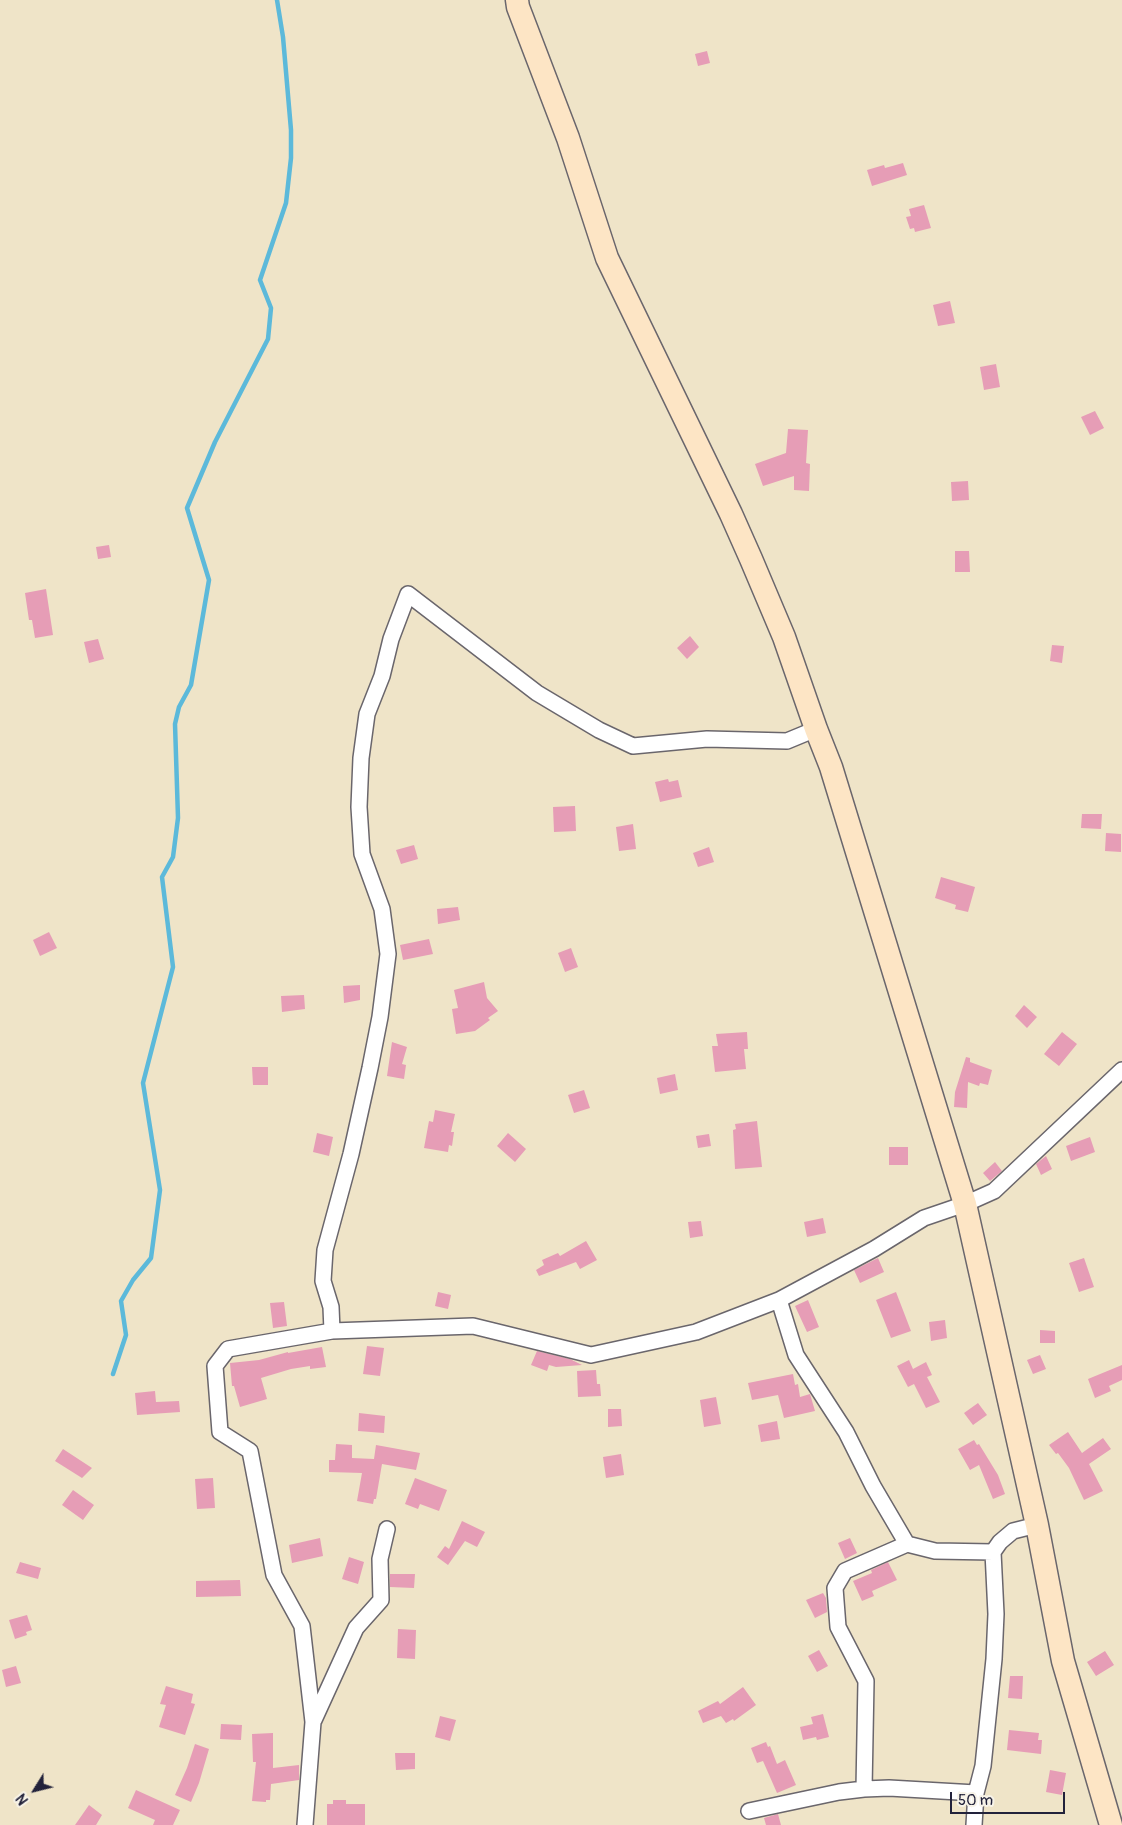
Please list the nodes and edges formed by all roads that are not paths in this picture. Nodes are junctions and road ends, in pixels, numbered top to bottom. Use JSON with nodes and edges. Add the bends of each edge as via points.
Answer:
{"nodes":[{"id":1,"x":517,"y":0,"type":"edge"},
{"id":2,"x":816,"y":729,"type":"junction"},
{"id":3,"x":1122,"y":1070,"type":"edge"},
{"id":4,"x":966,"y":1204,"type":"junction"},
{"id":5,"x":779,"y":1300,"type":"junction"},
{"id":6,"x":332,"y":1331,"type":"junction"},
{"id":7,"x":1037,"y":1525,"type":"junction"},
{"id":8,"x":387,"y":1529,"type":"dead end"},
{"id":9,"x":907,"y":1544,"type":"junction"},
{"id":10,"x":993,"y":1552,"type":"junction"},
{"id":11,"x":313,"y":1722,"type":"junction"},
{"id":12,"x":864,"y":1789,"type":"junction"},
{"id":13,"x":976,"y":1793,"type":"junction"},
{"id":14,"x":749,"y":1811,"type":"dead end"},
{"id":15,"x":305,"y":1825,"type":"edge"},
{"id":16,"x":974,"y":1825,"type":"edge"},
{"id":17,"x":1111,"y":1825,"type":"edge"}],
"edges":[{"from":1,"to":2,"type":"street","via":[[568,138],[607,258],[739,532],[784,637]]},
{"from":2,"to":4,"type":"street","via":[[831,767]]},
{"from":2,"to":6,"type":"street","via":[[787,741],[707,739],[633,746],[599,730],[538,693],[408,594],[367,714],[360,758],[362,854],[382,909],[388,954],[370,1068],[325,1250],[323,1281],[331,1307]]},
{"from":3,"to":4,"type":"street","via":[[994,1191]]},
{"from":4,"to":5,"type":"street","via":[[924,1218]]},
{"from":4,"to":7,"type":"street"},
{"from":5,"to":6,"type":"street","via":[[696,1332],[591,1355],[473,1326]]},
{"from":5,"to":9,"type":"street","via":[[796,1356],[846,1432]]},
{"from":6,"to":11,"type":"street","via":[[228,1348],[215,1366],[220,1432],[250,1451],[274,1575],[302,1626]]},
{"from":7,"to":10,"type":"street","via":[[1013,1531]]},
{"from":7,"to":17,"type":"street","via":[[1063,1661]]},
{"from":8,"to":11,"type":"street","via":[[380,1559],[381,1600],[356,1628]]},
{"from":9,"to":10,"type":"street","via":[[935,1551]]},
{"from":9,"to":12,"type":"street","via":[[845,1570],[835,1588],[838,1627],[866,1681]]},
{"from":10,"to":13,"type":"street","via":[[994,1659]]},
{"from":11,"to":15,"type":"street"},
{"from":12,"to":13,"type":"street"},
{"from":12,"to":14,"type":"street"},
{"from":13,"to":16,"type":"street"}]}
